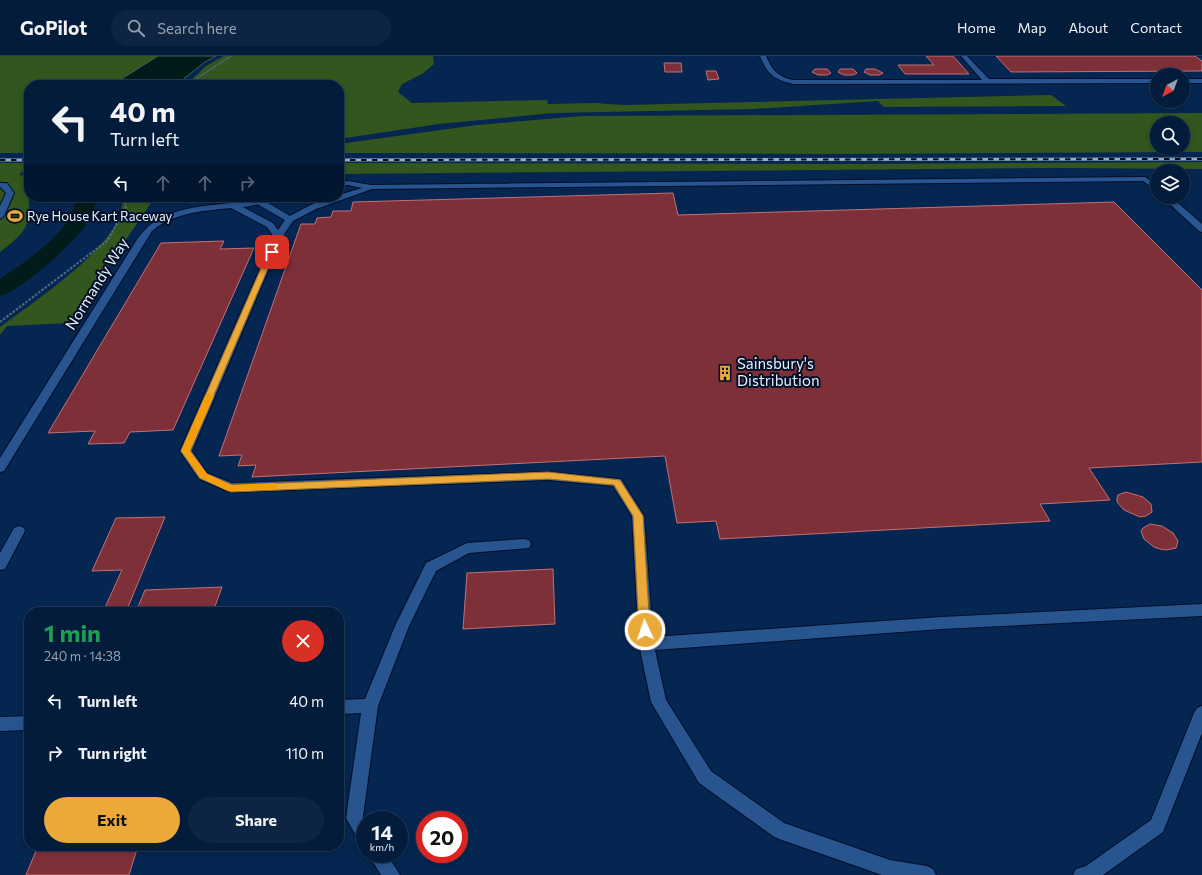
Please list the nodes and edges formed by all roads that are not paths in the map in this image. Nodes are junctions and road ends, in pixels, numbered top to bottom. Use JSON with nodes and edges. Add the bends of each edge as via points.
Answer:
{"nodes":[{"id":1,"x":764,"y":56,"type":"edge"},
{"id":2,"x":964,"y":56,"type":"edge"},
{"id":3,"x":1150,"y":81,"type":"edge"},
{"id":4,"x":1190,"y":81,"type":"edge"},
{"id":5,"x":1202,"y":81,"type":"edge"},
{"id":6,"x":988,"y":82,"type":"junction"},
{"id":7,"x":344,"y":183,"type":"edge"},
{"id":8,"x":1150,"y":183,"type":"edge"},
{"id":9,"x":0,"y":185,"type":"edge"},
{"id":10,"x":371,"y":187,"type":"junction"},
{"id":11,"x":344,"y":196,"type":"edge"},
{"id":12,"x":260,"y":202,"type":"joint"},
{"id":13,"x":328,"y":202,"type":"edge"},
{"id":14,"x":1174,"y":204,"type":"edge"},
{"id":15,"x":234,"y":206,"type":"junction"},
{"id":16,"x":0,"y":216,"type":"edge"},
{"id":17,"x":290,"y":219,"type":"junction"},
{"id":18,"x":1202,"y":229,"type":"edge"},
{"id":19,"x":278,"y":237,"type":"junction"},
{"id":20,"x":0,"y":468,"type":"edge"},
{"id":21,"x":19,"y":531,"type":"dead end"},
{"id":22,"x":524,"y":544,"type":"dead end"},
{"id":23,"x":0,"y":565,"type":"edge"},
{"id":24,"x":1202,"y":610,"type":"edge"},
{"id":25,"x":646,"y":644,"type":"junction"},
{"id":26,"x":370,"y":706,"type":"junction"},
{"id":27,"x":344,"y":707,"type":"edge"},
{"id":28,"x":1202,"y":713,"type":"edge"},
{"id":29,"x":24,"y":723,"type":"edge"},
{"id":30,"x":0,"y":724,"type":"edge"},
{"id":31,"x":356,"y":821,"type":"edge"},
{"id":32,"x":383,"y":863,"type":"edge"},
{"id":33,"x":391,"y":875,"type":"edge"},
{"id":34,"x":927,"y":875,"type":"edge"},
{"id":35,"x":1082,"y":875,"type":"edge"}],
"edges":[{"from":1,"to":6,"type":"street","via":[[771,74],[793,82]]},
{"from":2,"to":6,"type":"street"},
{"from":3,"to":6,"type":"street"},
{"from":4,"to":5,"type":"street"},
{"from":7,"to":10,"type":"street"},
{"from":8,"to":10,"type":"street","via":[[1145,179]]},
{"from":9,"to":16,"type":"street","via":[[4,185],[10,192]]},
{"from":10,"to":11,"type":"street"},
{"from":12,"to":15,"type":"street","name":"Normandy Way"},
{"from":12,"to":17,"type":"street"},
{"from":13,"to":17,"type":"street"},
{"from":14,"to":18,"type":"street"},
{"from":15,"to":19,"type":"street","via":[[270,224]]},
{"from":15,"to":20,"type":"street","name":"Normandy Way","via":[[189,211],[151,228]]},
{"from":17,"to":19,"type":"street"},
{"from":19,"to":25,"type":"street","via":[[186,451],[203,476],[231,488],[548,476],[616,482],[638,516]]},
{"from":21,"to":23,"type":"street"},
{"from":22,"to":26,"type":"street","via":[[467,548],[431,567],[402,626]]},
{"from":24,"to":25,"type":"street","via":[[941,623]]},
{"from":25,"to":34,"type":"street","via":[[659,702],[705,777],[779,830],[890,869]]},
{"from":26,"to":27,"type":"street"},
{"from":26,"to":31,"type":"street","via":[[354,818]]},
{"from":28,"to":35,"type":"street","via":[[1157,826],[1089,874]]},
{"from":29,"to":30,"type":"street"},
{"from":32,"to":33,"type":"street"}]}
